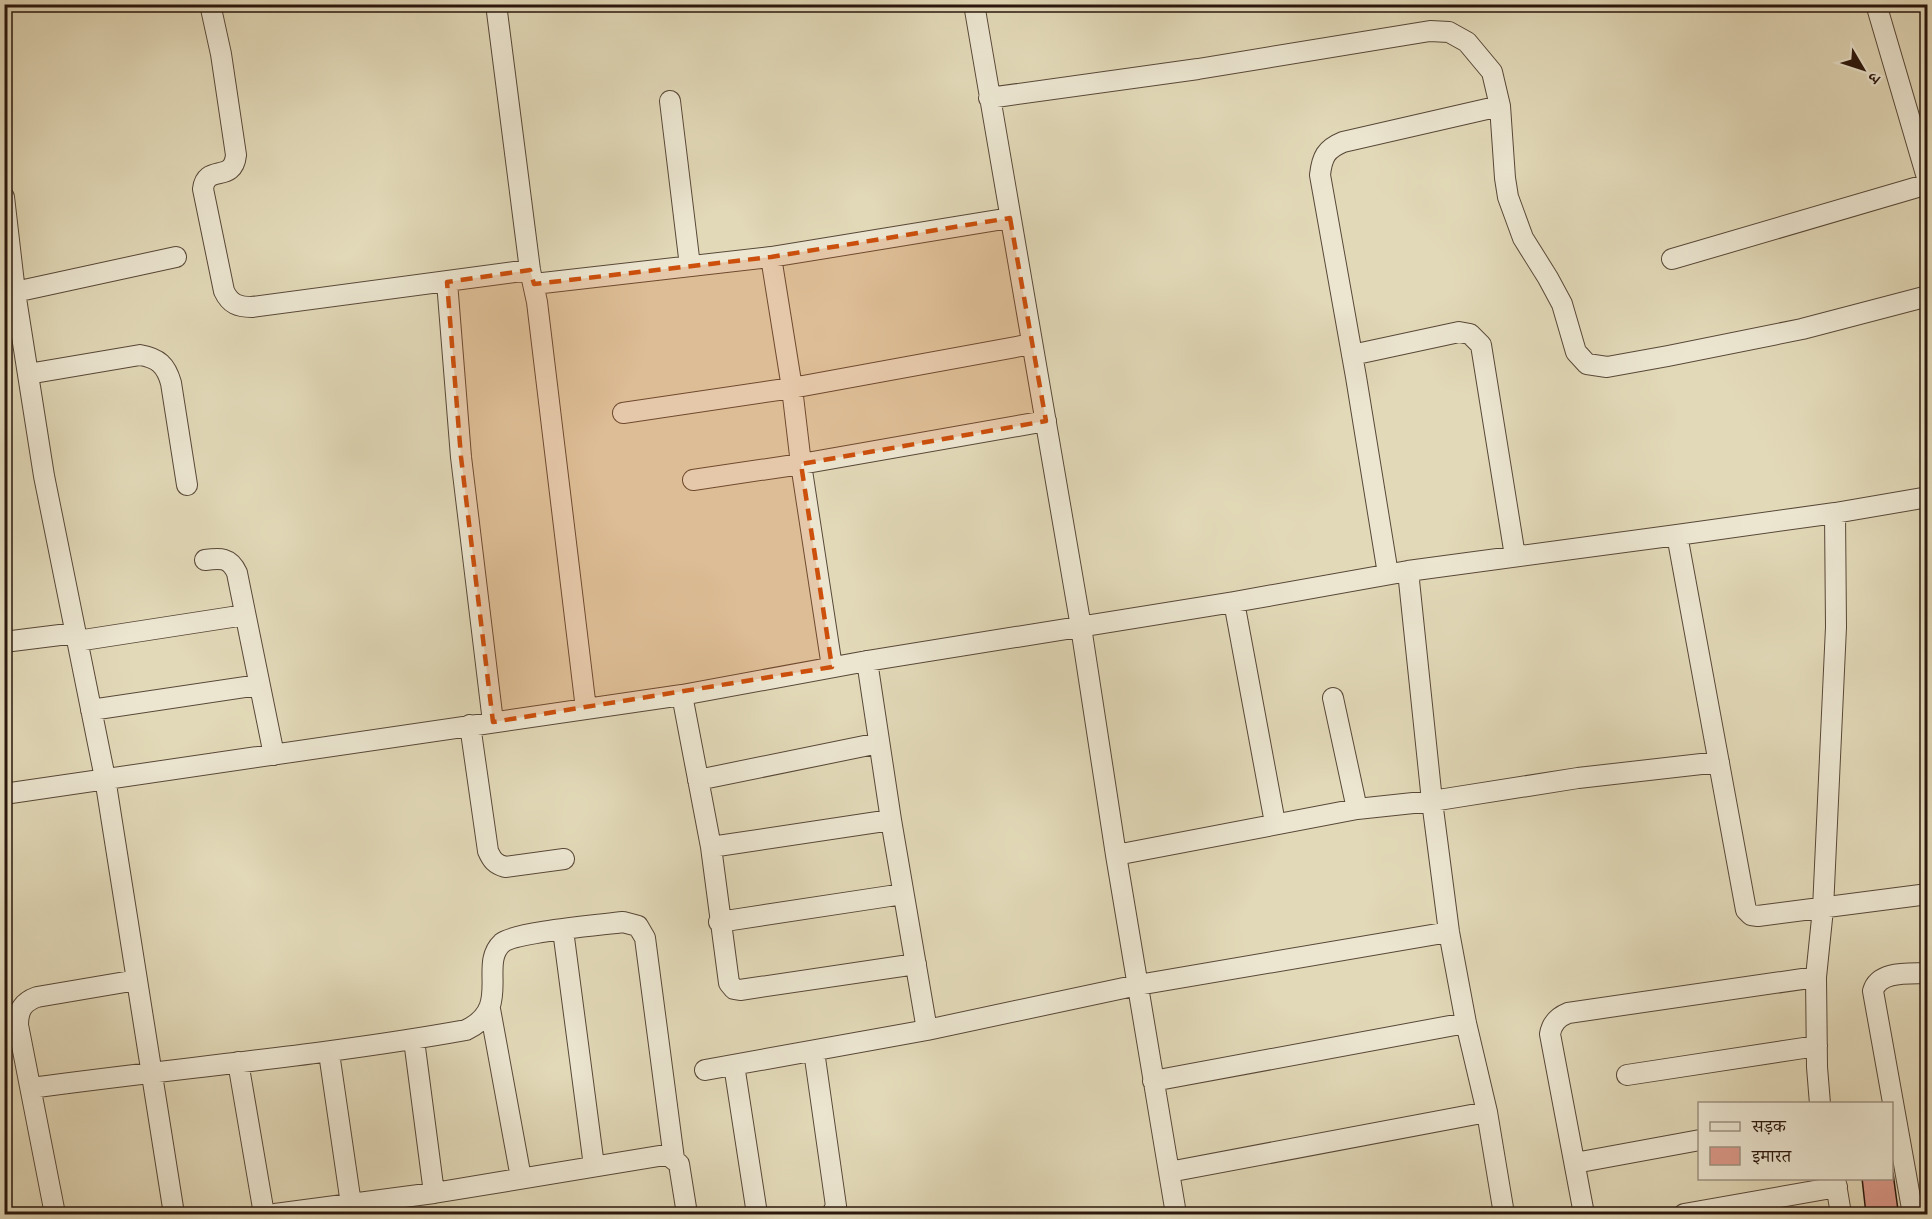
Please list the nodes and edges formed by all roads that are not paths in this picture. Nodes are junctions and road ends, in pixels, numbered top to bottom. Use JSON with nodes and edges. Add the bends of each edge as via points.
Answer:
{"nodes":[{"id":1,"x":210,"y":4,"type":"edge"},
{"id":2,"x":496,"y":4,"type":"edge"},
{"id":3,"x":974,"y":4,"type":"edge"},
{"id":4,"x":1876,"y":4,"type":"edge"},
{"id":5,"x":989,"y":98,"type":"junction"},
{"id":6,"x":669,"y":101,"type":"dead end"},
{"id":7,"x":1500,"y":106,"type":"junction"},
{"id":8,"x":1928,"y":182,"type":"edge"},
{"id":9,"x":4,"y":197,"type":"edge"},
{"id":10,"x":1010,"y":218,"type":"junction"},
{"id":11,"x":176,"y":257,"type":"dead end"},
{"id":12,"x":771,"y":257,"type":"junction"},
{"id":13,"x":1672,"y":259,"type":"dead end"},
{"id":14,"x":690,"y":266,"type":"junction"},
{"id":15,"x":532,"y":277,"type":"junction"},
{"id":16,"x":447,"y":282,"type":"junction"},
{"id":17,"x":15,"y":292,"type":"junction"},
{"id":18,"x":1928,"y":296,"type":"edge"},
{"id":19,"x":1032,"y":344,"type":"junction"},
{"id":20,"x":1352,"y":355,"type":"junction"},
{"id":21,"x":28,"y":374,"type":"junction"},
{"id":22,"x":792,"y":388,"type":"junction"},
{"id":23,"x":623,"y":413,"type":"dead end"},
{"id":24,"x":1046,"y":422,"type":"junction"},
{"id":25,"x":801,"y":464,"type":"junction"},
{"id":26,"x":693,"y":480,"type":"dead end"},
{"id":27,"x":188,"y":485,"type":"dead end"},
{"id":28,"x":1928,"y":497,"type":"edge"},
{"id":29,"x":1835,"y":513,"type":"junction"},
{"id":30,"x":1677,"y":536,"type":"junction"},
{"id":31,"x":1515,"y":556,"type":"junction"},
{"id":32,"x":205,"y":560,"type":"dead end"},
{"id":33,"x":1408,"y":571,"type":"junction"},
{"id":34,"x":1388,"y":574,"type":"junction"},
{"id":35,"x":1234,"y":602,"type":"junction"},
{"id":36,"x":245,"y":615,"type":"junction"},
{"id":37,"x":1081,"y":627,"type":"junction"},
{"id":38,"x":76,"y":637,"type":"junction"},
{"id":39,"x":4,"y":642,"type":"edge"},
{"id":40,"x":867,"y":661,"type":"junction"},
{"id":41,"x":832,"y":668,"type":"junction"},
{"id":42,"x":259,"y":685,"type":"junction"},
{"id":43,"x":682,"y":695,"type":"junction"},
{"id":44,"x":1333,"y":698,"type":"dead end"},
{"id":45,"x":586,"y":709,"type":"junction"},
{"id":46,"x":91,"y":710,"type":"junction"},
{"id":47,"x":493,"y":722,"type":"junction"},
{"id":48,"x":470,"y":725,"type":"junction"},
{"id":49,"x":879,"y":742,"type":"junction"},
{"id":50,"x":273,"y":754,"type":"junction"},
{"id":51,"x":1719,"y":762,"type":"junction"},
{"id":52,"x":105,"y":778,"type":"junction"},
{"id":53,"x":698,"y":780,"type":"junction"},
{"id":54,"x":4,"y":794,"type":"edge"},
{"id":55,"x":1432,"y":801,"type":"junction"},
{"id":56,"x":1357,"y":809,"type":"junction"},
{"id":57,"x":891,"y":820,"type":"junction"},
{"id":58,"x":1275,"y":824,"type":"junction"},
{"id":59,"x":711,"y":847,"type":"junction"},
{"id":60,"x":1116,"y":855,"type":"junction"},
{"id":61,"x":564,"y":859,"type":"dead end"},
{"id":62,"x":903,"y":894,"type":"junction"},
{"id":63,"x":1928,"y":894,"type":"edge"},
{"id":64,"x":1823,"y":909,"type":"junction"},
{"id":65,"x":719,"y":922,"type":"junction"},
{"id":66,"x":563,"y":930,"type":"junction"},
{"id":67,"x":1449,"y":932,"type":"junction"},
{"id":68,"x":916,"y":964,"type":"junction"},
{"id":69,"x":1928,"y":973,"type":"edge"},
{"id":70,"x":1816,"y":977,"type":"junction"},
{"id":71,"x":137,"y":980,"type":"junction"},
{"id":72,"x":1138,"y":985,"type":"junction"},
{"id":73,"x":490,"y":1009,"type":"junction"},
{"id":74,"x":1466,"y":1023,"type":"junction"},
{"id":75,"x":927,"y":1030,"type":"junction"},
{"id":76,"x":414,"y":1040,"type":"junction"},
{"id":77,"x":1817,"y":1046,"type":"junction"},
{"id":78,"x":814,"y":1051,"type":"junction"},
{"id":79,"x":329,"y":1053,"type":"junction"},
{"id":80,"x":238,"y":1062,"type":"junction"},
{"id":81,"x":734,"y":1065,"type":"junction"},
{"id":82,"x":705,"y":1070,"type":"dead end"},
{"id":83,"x":152,"y":1072,"type":"junction"},
{"id":84,"x":1627,"y":1076,"type":"dead end"},
{"id":85,"x":1153,"y":1081,"type":"junction"},
{"id":86,"x":31,"y":1088,"type":"junction"},
{"id":87,"x":1820,"y":1102,"type":"edge"},
{"id":88,"x":1893,"y":1102,"type":"edge"},
{"id":89,"x":1893,"y":1103,"type":"edge"},
{"id":90,"x":1487,"y":1112,"type":"junction"},
{"id":91,"x":1698,"y":1140,"type":"edge"},
{"id":92,"x":674,"y":1159,"type":"junction"},
{"id":93,"x":1575,"y":1163,"type":"junction"},
{"id":94,"x":594,"y":1166,"type":"junction"},
{"id":95,"x":1169,"y":1172,"type":"junction"},
{"id":96,"x":521,"y":1178,"type":"junction"},
{"id":97,"x":1836,"y":1183,"type":"edge"},
{"id":98,"x":434,"y":1193,"type":"junction"},
{"id":99,"x":351,"y":1204,"type":"junction"},
{"id":100,"x":55,"y":1215,"type":"edge"},
{"id":101,"x":174,"y":1215,"type":"edge"},
{"id":102,"x":264,"y":1215,"type":"edge"},
{"id":103,"x":275,"y":1215,"type":"edge"},
{"id":104,"x":687,"y":1215,"type":"edge"},
{"id":105,"x":757,"y":1215,"type":"edge"},
{"id":106,"x":832,"y":1215,"type":"edge"},
{"id":107,"x":1176,"y":1215,"type":"edge"},
{"id":108,"x":1504,"y":1215,"type":"edge"},
{"id":109,"x":1584,"y":1215,"type":"edge"},
{"id":110,"x":1684,"y":1215,"type":"edge"},
{"id":111,"x":1841,"y":1215,"type":"edge"},
{"id":112,"x":1913,"y":1215,"type":"edge"}],
"edges":[{"from":1,"to":16,"type":"street","via":[[236,155],[234,166],[228,172],[206,178],[203,189],[228,300],[252,307]]},
{"from":2,"to":15,"type":"street"},
{"from":3,"to":5,"type":"street"},
{"from":4,"to":8,"type":"street"},
{"from":5,"to":7,"type":"street","via":[[1430,31],[1449,32],[1467,42],[1492,72]]},
{"from":5,"to":10,"type":"street"},
{"from":6,"to":14,"type":"street"},
{"from":7,"to":18,"type":"street","via":[[1508,197],[1523,237],[1562,304],[1576,352],[1587,364],[1607,367],[1668,356],[1802,329]]},
{"from":7,"to":20,"type":"street","via":[[1343,142],[1327,151],[1322,159],[1320,175]]},
{"from":8,"to":13,"type":"street"},
{"from":9,"to":17,"type":"street"},
{"from":10,"to":12,"type":"street"},
{"from":10,"to":19,"type":"street"},
{"from":11,"to":17,"type":"street"},
{"from":12,"to":14,"type":"street"},
{"from":12,"to":22,"type":"street"},
{"from":14,"to":15,"type":"street"},
{"from":15,"to":16,"type":"street"},
{"from":15,"to":45,"type":"street"},
{"from":16,"to":47,"type":"street","via":[[461,457]]},
{"from":17,"to":21,"type":"street"},
{"from":19,"to":22,"type":"street"},
{"from":19,"to":24,"type":"street"},
{"from":20,"to":31,"type":"street","via":[[1459,332],[1476,338],[1481,345]]},
{"from":20,"to":34,"type":"street"},
{"from":21,"to":27,"type":"street","via":[[140,355],[160,362],[171,383]]},
{"from":21,"to":38,"type":"street"},
{"from":22,"to":23,"type":"street"},
{"from":22,"to":25,"type":"street"},
{"from":24,"to":25,"type":"street"},
{"from":24,"to":37,"type":"street"},
{"from":25,"to":26,"type":"street"},
{"from":25,"to":41,"type":"street"},
{"from":28,"to":29,"type":"street"},
{"from":29,"to":30,"type":"street"},
{"from":29,"to":64,"type":"street","via":[[1836,627]]},
{"from":30,"to":31,"type":"street"},
{"from":30,"to":51,"type":"street"},
{"from":31,"to":33,"type":"street"},
{"from":32,"to":36,"type":"street","via":[[223,558],[234,566]]},
{"from":33,"to":34,"type":"street"},
{"from":33,"to":55,"type":"street"},
{"from":34,"to":35,"type":"street"},
{"from":35,"to":37,"type":"street"},
{"from":35,"to":58,"type":"street"},
{"from":36,"to":38,"type":"street"},
{"from":36,"to":42,"type":"street"},
{"from":37,"to":40,"type":"street"},
{"from":37,"to":60,"type":"street"},
{"from":38,"to":39,"type":"street"},
{"from":38,"to":46,"type":"street"},
{"from":40,"to":41,"type":"street"},
{"from":40,"to":49,"type":"street"},
{"from":41,"to":43,"type":"street"},
{"from":42,"to":46,"type":"street"},
{"from":42,"to":50,"type":"street"},
{"from":43,"to":45,"type":"street"},
{"from":43,"to":53,"type":"street"},
{"from":44,"to":56,"type":"street"},
{"from":45,"to":47,"type":"street"},
{"from":46,"to":52,"type":"street"},
{"from":47,"to":48,"type":"street"},
{"from":48,"to":50,"type":"street"},
{"from":48,"to":61,"type":"street","via":[[491,858],[505,867]]},
{"from":49,"to":53,"type":"street"},
{"from":49,"to":57,"type":"street"},
{"from":50,"to":52,"type":"street"},
{"from":51,"to":55,"type":"street","via":[[1578,778]]},
{"from":51,"to":64,"type":"street","via":[[1746,910],[1758,916]]},
{"from":52,"to":54,"type":"street"},
{"from":52,"to":71,"type":"street"},
{"from":53,"to":59,"type":"street"},
{"from":55,"to":56,"type":"street"},
{"from":55,"to":67,"type":"street"},
{"from":56,"to":58,"type":"street"},
{"from":57,"to":59,"type":"street"},
{"from":57,"to":62,"type":"street"},
{"from":58,"to":60,"type":"street"},
{"from":59,"to":65,"type":"street"},
{"from":60,"to":72,"type":"street"},
{"from":62,"to":65,"type":"street"},
{"from":62,"to":68,"type":"street"},
{"from":63,"to":64,"type":"street"},
{"from":64,"to":70,"type":"street"},
{"from":65,"to":68,"type":"street","via":[[727,978],[734,989]]},
{"from":66,"to":73,"type":"street","via":[[518,936],[501,944],[495,958]]},
{"from":66,"to":92,"type":"street","via":[[623,922],[642,930]]},
{"from":66,"to":94,"type":"street"},
{"from":67,"to":72,"type":"street"},
{"from":67,"to":74,"type":"street"},
{"from":68,"to":75,"type":"street"},
{"from":69,"to":88,"type":"street","via":[[1888,976],[1880,979],[1873,991]]},
{"from":70,"to":77,"type":"street"},
{"from":70,"to":93,"type":"street","via":[[1568,1013],[1557,1019],[1550,1034]]},
{"from":71,"to":83,"type":"street"},
{"from":71,"to":86,"type":"street","via":[[28,1000],[21,1007],[18,1024]]},
{"from":72,"to":75,"type":"street"},
{"from":72,"to":85,"type":"street"},
{"from":73,"to":76,"type":"street","via":[[477,1025],[466,1030]]},
{"from":73,"to":96,"type":"street"},
{"from":74,"to":85,"type":"street"},
{"from":74,"to":90,"type":"street"},
{"from":75,"to":78,"type":"street"},
{"from":76,"to":79,"type":"street"},
{"from":76,"to":98,"type":"street"},
{"from":77,"to":84,"type":"street"},
{"from":77,"to":87,"type":"street"},
{"from":78,"to":81,"type":"street"},
{"from":78,"to":106,"type":"street","via":[[836,1206]]},
{"from":79,"to":80,"type":"street"},
{"from":79,"to":99,"type":"street"},
{"from":80,"to":83,"type":"street"},
{"from":80,"to":102,"type":"street"},
{"from":81,"to":82,"type":"street"},
{"from":81,"to":105,"type":"street"},
{"from":83,"to":86,"type":"street"},
{"from":83,"to":101,"type":"street"},
{"from":85,"to":95,"type":"street"},
{"from":86,"to":100,"type":"street"},
{"from":89,"to":112,"type":"street"},
{"from":90,"to":95,"type":"street"},
{"from":90,"to":108,"type":"street"},
{"from":91,"to":93,"type":"street"},
{"from":92,"to":94,"type":"street","via":[[659,1155]]},
{"from":92,"to":104,"type":"street","via":[[681,1171]]},
{"from":93,"to":109,"type":"street"},
{"from":94,"to":96,"type":"street"},
{"from":95,"to":107,"type":"street"},
{"from":96,"to":98,"type":"street"},
{"from":97,"to":110,"type":"street"},
{"from":97,"to":111,"type":"street"},
{"from":98,"to":99,"type":"street"},
{"from":99,"to":103,"type":"street"}]}
